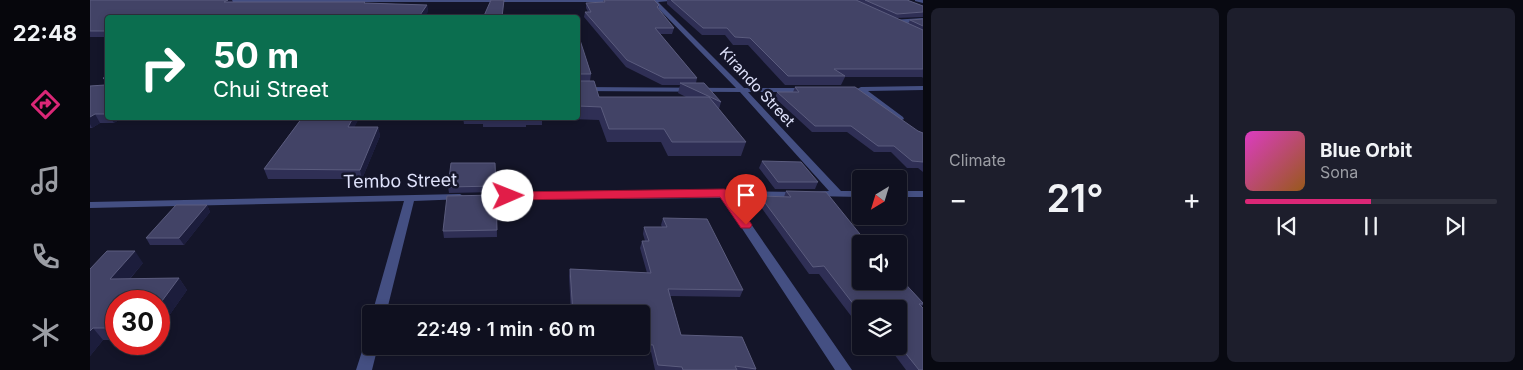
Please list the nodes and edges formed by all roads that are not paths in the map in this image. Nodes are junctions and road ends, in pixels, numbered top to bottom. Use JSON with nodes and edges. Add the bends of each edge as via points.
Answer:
{"nodes":[{"id":1,"x":263,"y":0,"type":"edge"},
{"id":2,"x":654,"y":0,"type":"edge"},
{"id":3,"x":684,"y":0,"type":"edge"},
{"id":4,"x":917,"y":0,"type":"edge"},
{"id":5,"x":215,"y":1,"type":"edge"},
{"id":6,"x":625,"y":1,"type":"edge"},
{"id":7,"x":634,"y":1,"type":"edge"},
{"id":8,"x":923,"y":2,"type":"edge"},
{"id":9,"x":883,"y":18,"type":"edge"},
{"id":10,"x":923,"y":20,"type":"edge"},
{"id":11,"x":891,"y":22,"type":"junction"},
{"id":12,"x":907,"y":29,"type":"edge"},
{"id":13,"x":740,"y":88,"type":"junction"},
{"id":14,"x":923,"y":88,"type":"edge"},
{"id":15,"x":580,"y":89,"type":"edge"},
{"id":16,"x":818,"y":90,"type":"edge"},
{"id":17,"x":910,"y":126,"type":"edge"},
{"id":18,"x":724,"y":193,"type":"junction"},
{"id":19,"x":838,"y":194,"type":"junction"},
{"id":20,"x":852,"y":194,"type":"edge"},
{"id":21,"x":908,"y":194,"type":"edge"},
{"id":22,"x":923,"y":194,"type":"edge"},
{"id":23,"x":410,"y":198,"type":"junction"},
{"id":24,"x":90,"y":205,"type":"edge"},
{"id":25,"x":381,"y":305,"type":"edge"},
{"id":26,"x":368,"y":355,"type":"edge"},
{"id":27,"x":364,"y":370,"type":"edge"},
{"id":28,"x":844,"y":370,"type":"edge"}],
"edges":[{"from":1,"to":5,"type":"street"},
{"from":1,"to":6,"type":"street"},
{"from":2,"to":3,"type":"street"},
{"from":2,"to":7,"type":"street"},
{"from":2,"to":13,"type":"street","name":"Kirando Street"},
{"from":4,"to":8,"type":"street"},
{"from":9,"to":11,"type":"street"},
{"from":10,"to":11,"type":"street"},
{"from":11,"to":12,"type":"street"},
{"from":13,"to":15,"type":"street"},
{"from":13,"to":16,"type":"street"},
{"from":13,"to":19,"type":"street","name":"Kirando Street"},
{"from":14,"to":17,"type":"street","via":[[856,89]]},
{"from":18,"to":19,"type":"street","name":"Tembo Street"},
{"from":18,"to":23,"type":"street","name":"Tembo Street"},
{"from":18,"to":28,"type":"street"},
{"from":19,"to":20,"type":"street","name":"Tembo Street"},
{"from":21,"to":22,"type":"street"},
{"from":23,"to":24,"type":"street","name":"Tembo Street"},
{"from":23,"to":25,"type":"street"},
{"from":26,"to":27,"type":"street"}]}
